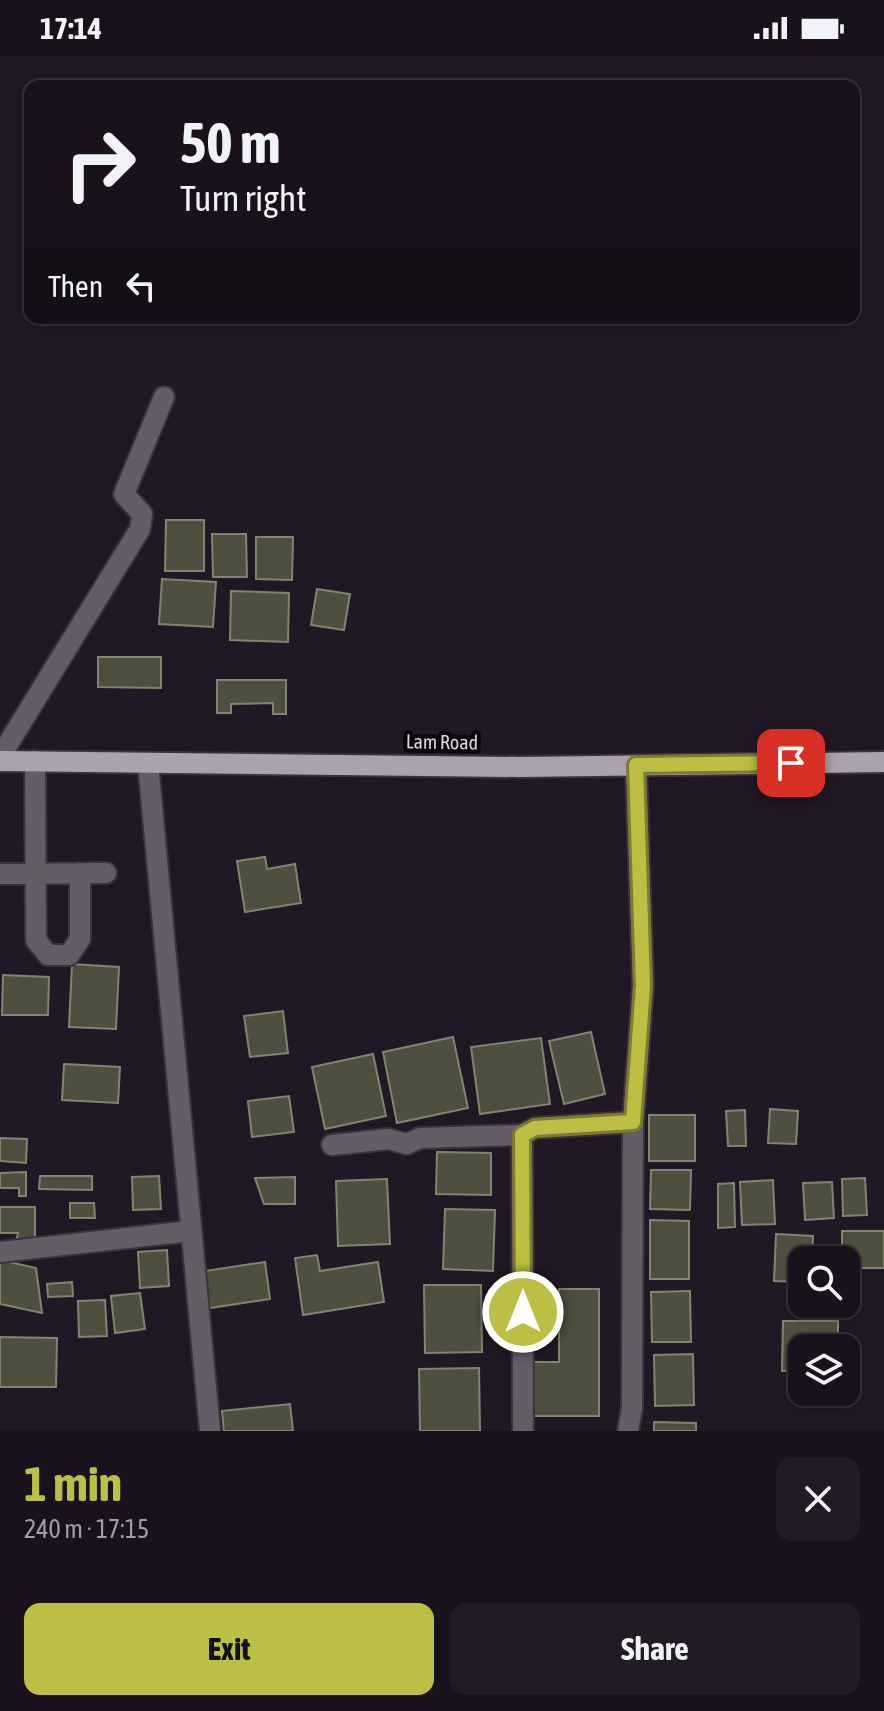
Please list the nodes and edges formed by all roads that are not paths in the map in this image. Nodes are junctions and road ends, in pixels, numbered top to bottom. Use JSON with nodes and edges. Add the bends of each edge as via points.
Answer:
{"nodes":[{"id":1,"x":164,"y":397,"type":"dead end"},
{"id":2,"x":0,"y":759,"type":"edge"},
{"id":3,"x":35,"y":761,"type":"junction"},
{"id":4,"x":884,"y":762,"type":"edge"},
{"id":5,"x":148,"y":763,"type":"junction"},
{"id":6,"x":636,"y":765,"type":"junction"},
{"id":7,"x":80,"y":873,"type":"junction"},
{"id":8,"x":106,"y":873,"type":"dead end"},
{"id":9,"x":0,"y":874,"type":"edge"},
{"id":10,"x":36,"y":874,"type":"junction"},
{"id":11,"x":633,"y":1122,"type":"junction"},
{"id":12,"x":522,"y":1135,"type":"junction"},
{"id":13,"x":332,"y":1145,"type":"dead end"},
{"id":14,"x":191,"y":1231,"type":"junction"},
{"id":15,"x":0,"y":1252,"type":"edge"},
{"id":16,"x":210,"y":1431,"type":"edge"},
{"id":17,"x":523,"y":1431,"type":"edge"},
{"id":18,"x":628,"y":1431,"type":"edge"}],
"edges":[{"from":1,"to":2,"type":"street","via":[[124,494],[142,514],[140,529]]},
{"from":2,"to":3,"type":"main road","name":"Lam Road"},
{"from":3,"to":5,"type":"main road","name":"Lam Road"},
{"from":3,"to":10,"type":"street"},
{"from":4,"to":6,"type":"main road","name":"Lam Road"},
{"from":5,"to":6,"type":"main road","name":"Lam Road"},
{"from":5,"to":14,"type":"street"},
{"from":6,"to":11,"type":"street","via":[[643,986]]},
{"from":7,"to":8,"type":"street"},
{"from":7,"to":10,"type":"street"},
{"from":7,"to":10,"type":"street","via":[[80,939],[69,955],[48,955],[36,940]]},
{"from":9,"to":10,"type":"street"},
{"from":11,"to":12,"type":"street","via":[[535,1128]]},
{"from":11,"to":18,"type":"street"},
{"from":12,"to":13,"type":"street"},
{"from":12,"to":17,"type":"street"},
{"from":14,"to":15,"type":"street"},
{"from":14,"to":16,"type":"street"}]}
